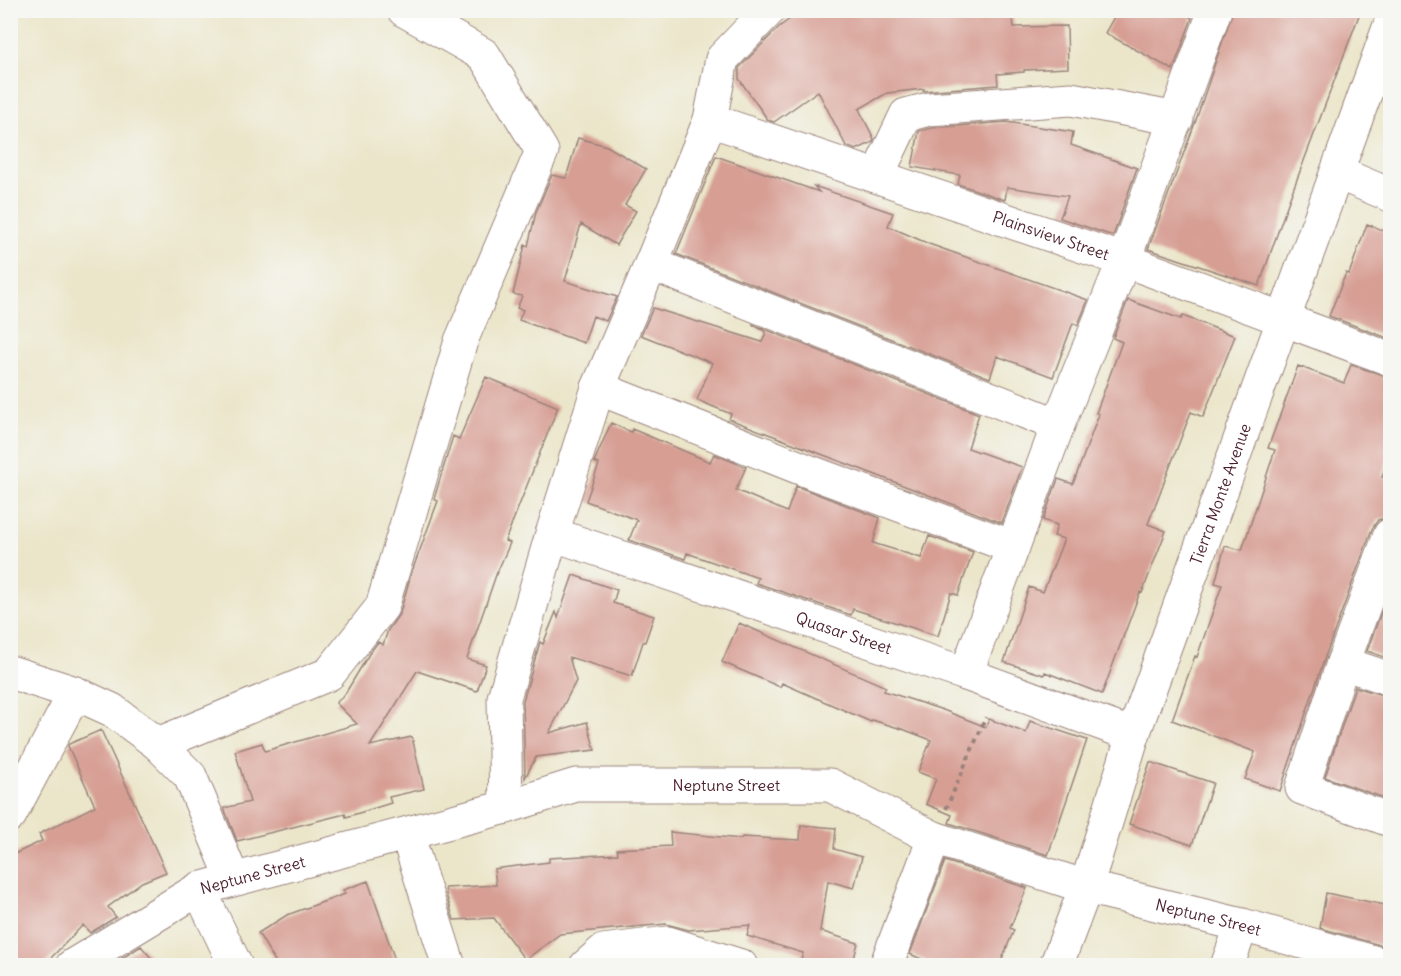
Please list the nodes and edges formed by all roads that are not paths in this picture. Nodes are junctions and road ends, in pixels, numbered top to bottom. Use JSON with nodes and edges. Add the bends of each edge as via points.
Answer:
{"nodes":[{"id":1,"x":404,"y":10,"type":"edge"},
{"id":2,"x":769,"y":10,"type":"edge"},
{"id":3,"x":1215,"y":10,"type":"edge"},
{"id":4,"x":1390,"y":26,"type":"edge"},
{"id":5,"x":1177,"y":119,"type":"junction"},
{"id":6,"x":710,"y":120,"type":"junction"},
{"id":7,"x":1338,"y":173,"type":"junction"},
{"id":8,"x":877,"y":176,"type":"junction"},
{"id":9,"x":1390,"y":195,"type":"edge"},
{"id":10,"x":1124,"y":260,"type":"junction"},
{"id":11,"x":651,"y":264,"type":"junction"},
{"id":12,"x":1284,"y":318,"type":"junction"},
{"id":13,"x":1390,"y":359,"type":"edge"},
{"id":14,"x":598,"y":388,"type":"junction"},
{"id":15,"x":1058,"y":425,"type":"junction"},
{"id":16,"x":552,"y":534,"type":"junction"},
{"id":17,"x":1390,"y":535,"type":"edge"},
{"id":18,"x":1013,"y":546,"type":"junction"},
{"id":19,"x":1343,"y":663,"type":"junction"},
{"id":20,"x":10,"y":672,"type":"edge"},
{"id":21,"x":966,"y":674,"type":"junction"},
{"id":22,"x":1390,"y":679,"type":"edge"},
{"id":23,"x":75,"y":693,"type":"junction"},
{"id":24,"x":1133,"y":735,"type":"junction"},
{"id":25,"x":158,"y":744,"type":"junction"},
{"id":26,"x":506,"y":807,"type":"junction"},
{"id":27,"x":10,"y":815,"type":"edge"},
{"id":28,"x":1390,"y":820,"type":"edge"},
{"id":29,"x":407,"y":834,"type":"junction"},
{"id":30,"x":934,"y":838,"type":"junction"},
{"id":31,"x":233,"y":879,"type":"junction"},
{"id":32,"x":1086,"y":887,"type":"junction"},
{"id":33,"x":199,"y":890,"type":"junction"},
{"id":34,"x":1242,"y":925,"type":"junction"},
{"id":35,"x":72,"y":966,"type":"edge"},
{"id":36,"x":236,"y":966,"type":"edge"},
{"id":37,"x":449,"y":966,"type":"edge"},
{"id":38,"x":586,"y":966,"type":"edge"},
{"id":39,"x":741,"y":966,"type":"edge"},
{"id":40,"x":885,"y":966,"type":"edge"},
{"id":41,"x":1056,"y":966,"type":"edge"},
{"id":42,"x":1227,"y":966,"type":"edge"},
{"id":43,"x":1387,"y":966,"type":"edge"}],
"edges":[{"from":1,"to":25,"type":"street","via":[[483,55],[542,151],[461,341],[382,608],[329,674]]},
{"from":2,"to":6,"type":"street","via":[[722,59]]},
{"from":3,"to":5,"type":"street"},
{"from":4,"to":7,"type":"street","name":"Tierra Monte Avenue"},
{"from":5,"to":8,"type":"street","via":[[1071,99],[929,109],[906,115]]},
{"from":5,"to":10,"type":"street"},
{"from":6,"to":8,"type":"street","name":"Plainsview Street"},
{"from":6,"to":11,"type":"street"},
{"from":7,"to":9,"type":"street"},
{"from":7,"to":12,"type":"street","name":"Tierra Monte Avenue"},
{"from":8,"to":10,"type":"street","name":"Plainsview Street"},
{"from":10,"to":12,"type":"street","name":"Plainsview Street"},
{"from":10,"to":15,"type":"street"},
{"from":11,"to":14,"type":"street"},
{"from":11,"to":15,"type":"street"},
{"from":12,"to":13,"type":"street","name":"Plainsview Street"},
{"from":12,"to":24,"type":"street","name":"Tierra Monte Avenue"},
{"from":14,"to":16,"type":"street"},
{"from":14,"to":18,"type":"street"},
{"from":15,"to":18,"type":"street"},
{"from":16,"to":21,"type":"street","name":"Quasar Street"},
{"from":16,"to":26,"type":"street","via":[[504,698]]},
{"from":17,"to":19,"type":"street"},
{"from":18,"to":21,"type":"street"},
{"from":19,"to":22,"type":"street"},
{"from":19,"to":28,"type":"street","via":[[1302,788]]},
{"from":20,"to":23,"type":"street"},
{"from":21,"to":24,"type":"street","name":"Quasar Street"},
{"from":23,"to":25,"type":"street","via":[[112,710]]},
{"from":23,"to":27,"type":"street"},
{"from":24,"to":32,"type":"street","name":"Tierra Monte Avenue"},
{"from":25,"to":31,"type":"street","via":[[190,776]]},
{"from":26,"to":29,"type":"street","name":"Neptune Street"},
{"from":26,"to":30,"type":"street","name":"Neptune Street","via":[[576,785],[830,785]]},
{"from":29,"to":31,"type":"street","name":"Neptune Street"},
{"from":29,"to":37,"type":"street"},
{"from":30,"to":32,"type":"street","name":"Neptune Street"},
{"from":30,"to":40,"type":"street"},
{"from":31,"to":33,"type":"street","name":"Neptune Street"},
{"from":32,"to":34,"type":"street","name":"Neptune Street"},
{"from":32,"to":41,"type":"street","name":"Tierra Monte Avenue"},
{"from":33,"to":35,"type":"street","name":"Neptune Street"},
{"from":33,"to":36,"type":"street"},
{"from":34,"to":42,"type":"street"},
{"from":34,"to":43,"type":"street","name":"Neptune Street"},
{"from":38,"to":39,"type":"street","via":[[603,951],[668,943]]}]}
